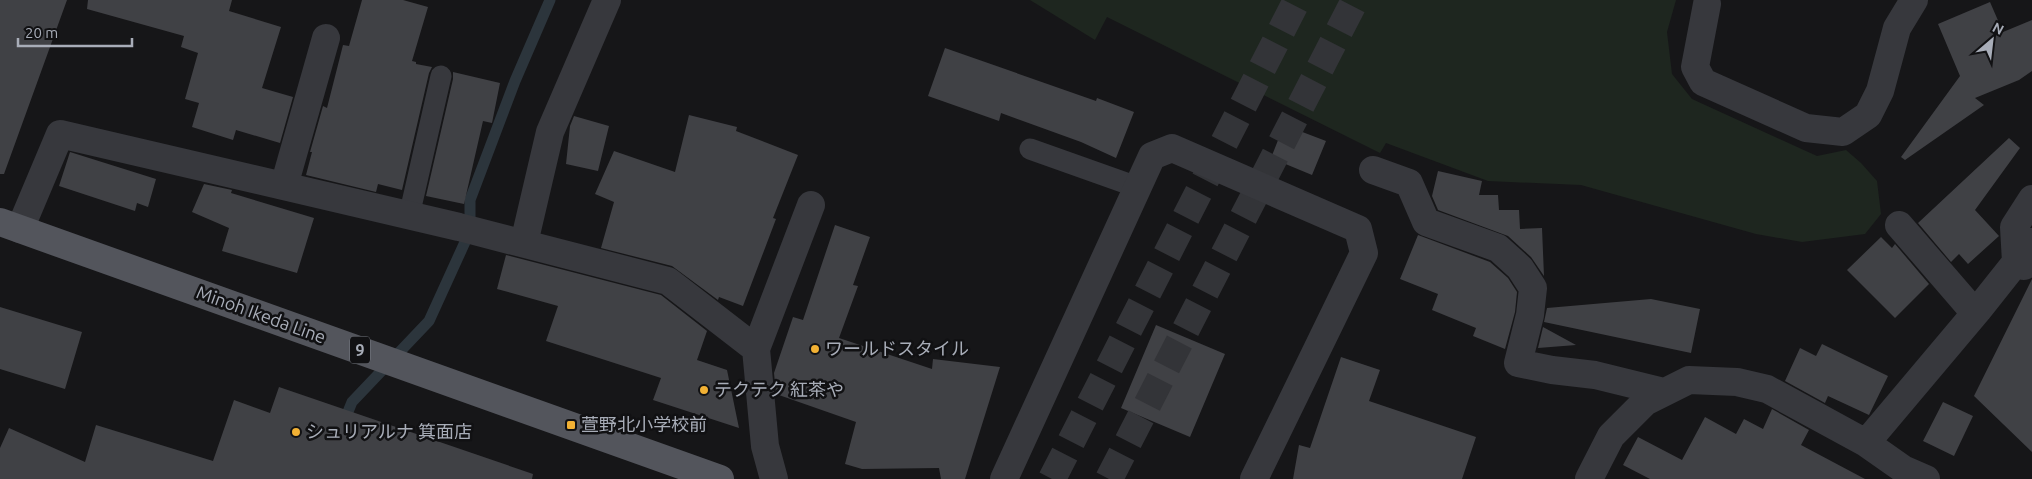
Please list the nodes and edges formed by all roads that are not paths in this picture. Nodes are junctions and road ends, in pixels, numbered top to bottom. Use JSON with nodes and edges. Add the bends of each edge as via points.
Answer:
{"nodes":[{"id":1,"x":607,"y":0,"type":"edge"},
{"id":2,"x":1914,"y":0,"type":"edge"},
{"id":3,"x":1707,"y":4,"type":"dead end"},
{"id":4,"x":326,"y":38,"type":"dead end"},
{"id":5,"x":441,"y":76,"type":"dead end"},
{"id":6,"x":1030,"y":149,"type":"dead end"},
{"id":7,"x":1373,"y":170,"type":"dead end"},
{"id":8,"x":284,"y":186,"type":"junction"},
{"id":9,"x":1137,"y":187,"type":"junction"},
{"id":10,"x":2032,"y":199,"type":"edge"},
{"id":11,"x":811,"y":205,"type":"dead end"},
{"id":12,"x":409,"y":216,"type":"junction"},
{"id":13,"x":5,"y":224,"type":"edge"},
{"id":14,"x":1899,"y":225,"type":"dead end"},
{"id":15,"x":524,"y":243,"type":"junction"},
{"id":16,"x":2027,"y":258,"type":"edge"},
{"id":17,"x":1975,"y":314,"type":"junction"},
{"id":18,"x":756,"y":349,"type":"junction"},
{"id":19,"x":1664,"y":392,"type":"junction"},
{"id":20,"x":1866,"y":442,"type":"junction"},
{"id":21,"x":720,"y":479,"type":"edge"},
{"id":22,"x":774,"y":479,"type":"edge"},
{"id":23,"x":1004,"y":479,"type":"edge"},
{"id":24,"x":1254,"y":479,"type":"edge"},
{"id":25,"x":1589,"y":479,"type":"edge"},
{"id":26,"x":1926,"y":479,"type":"edge"}],
"edges":[{"from":1,"to":15,"type":"street","via":[[550,132]]},
{"from":2,"to":3,"type":"street","via":[[1897,28],[1880,92],[1868,115],[1843,132],[1806,128],[1703,82],[1694,67]]},
{"from":4,"to":8,"type":"street"},
{"from":5,"to":12,"type":"lane"},
{"from":6,"to":9,"type":"lane"},
{"from":7,"to":19,"type":"street","via":[[1409,183],[1426,222],[1498,248],[1520,268],[1533,288],[1518,363],[1595,375]]},
{"from":8,"to":12,"type":"street"},
{"from":8,"to":13,"type":"street","via":[[60,134]]},
{"from":9,"to":23,"type":"street"},
{"from":9,"to":24,"type":"street","via":[[1152,156],[1172,148],[1358,229],[1364,253]]},
{"from":10,"to":16,"type":"street","via":[[2014,227]]},
{"from":11,"to":18,"type":"street"},
{"from":12,"to":15,"type":"street"},
{"from":13,"to":21,"type":"main road","name":"Minoh Ikeda Line","number":"9"},
{"from":14,"to":17,"type":"street"},
{"from":15,"to":18,"type":"street","via":[[668,281]]},
{"from":16,"to":17,"type":"street"},
{"from":17,"to":20,"type":"street"},
{"from":18,"to":22,"type":"street","via":[[765,446]]},
{"from":19,"to":20,"type":"street","via":[[1689,380],[1737,382],[1767,389]]},
{"from":19,"to":25,"type":"street","via":[[1645,402],[1611,436]]},
{"from":20,"to":26,"type":"street","via":[[1903,468]]}]}
